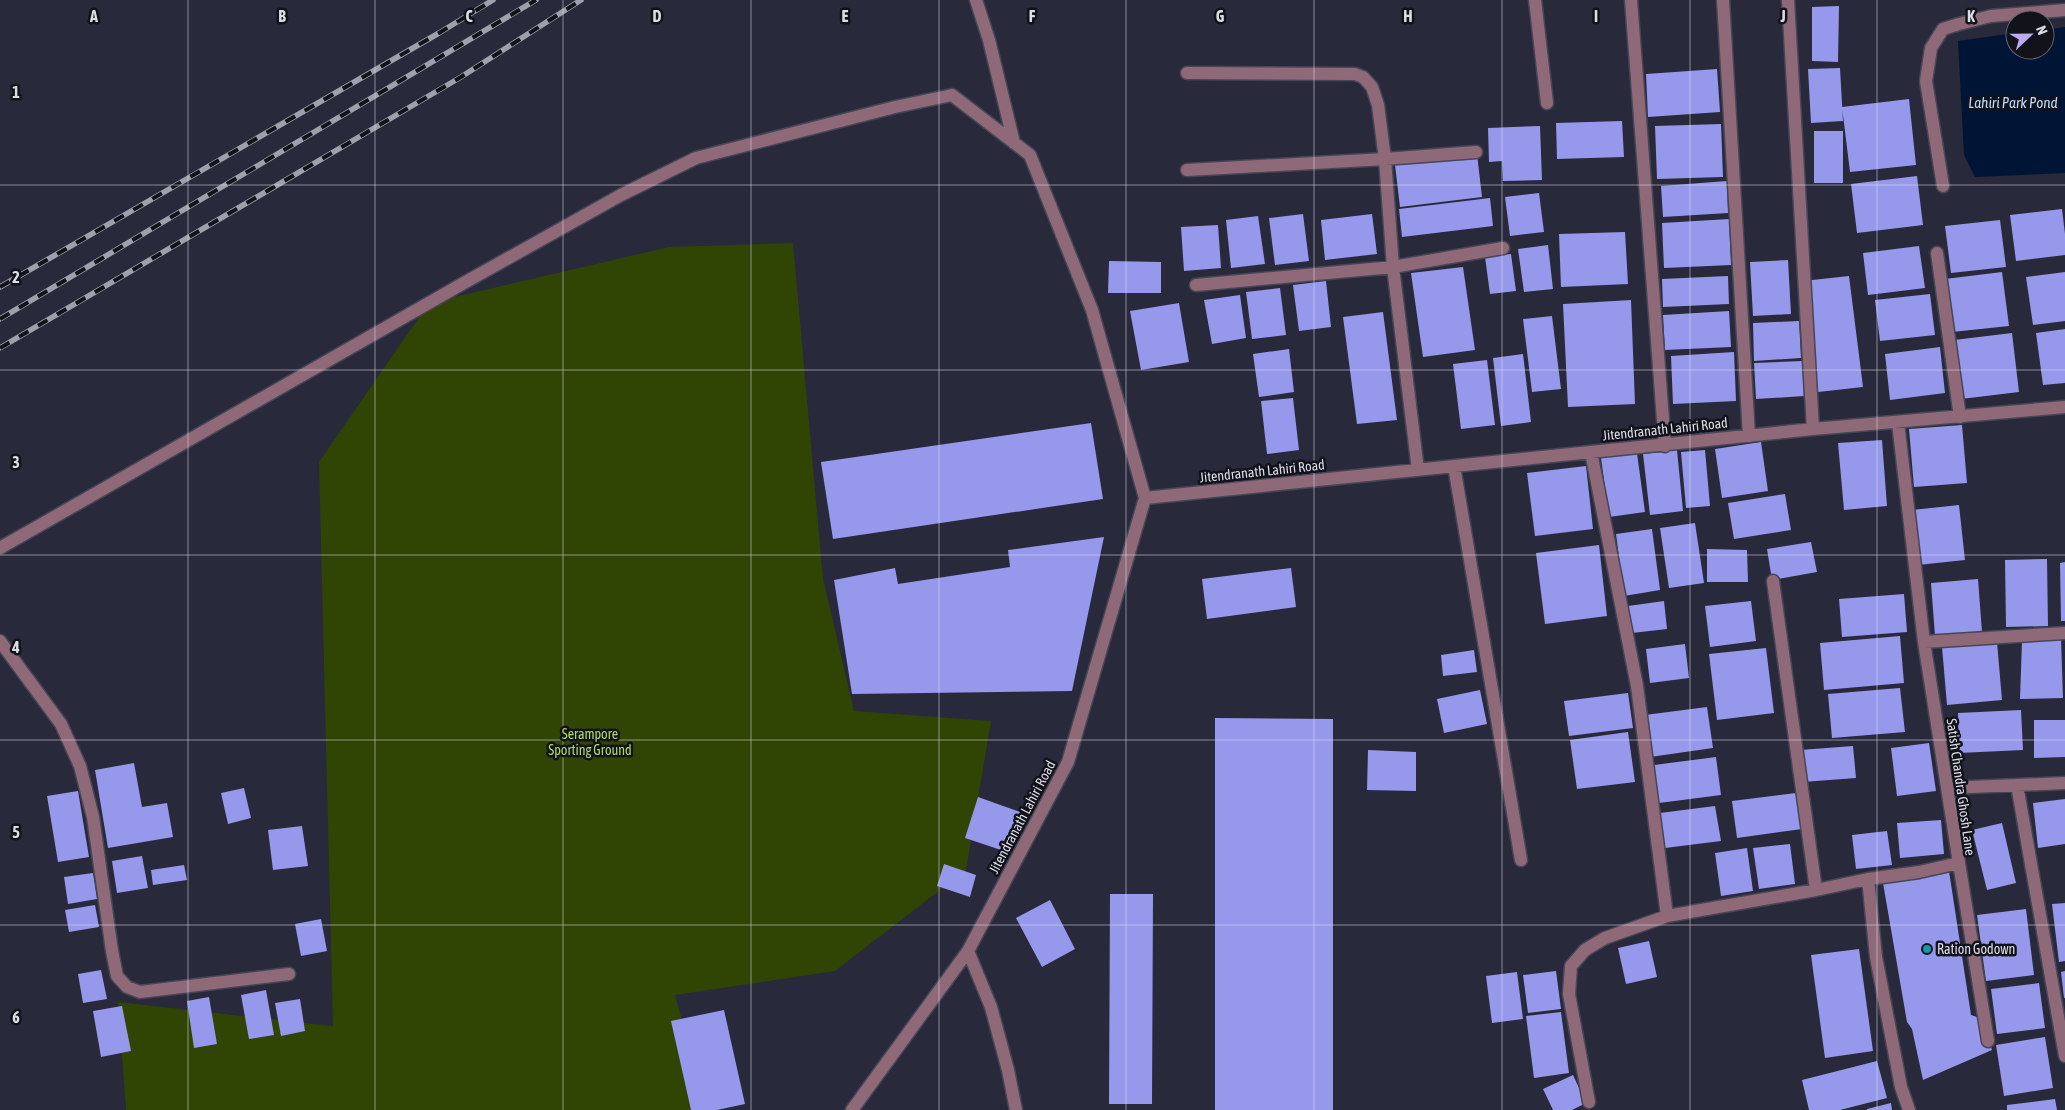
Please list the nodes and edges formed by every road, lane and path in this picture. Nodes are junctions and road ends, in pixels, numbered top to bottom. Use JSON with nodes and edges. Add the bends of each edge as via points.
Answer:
{"nodes":[{"id":1,"x":976,"y":0,"type":"edge"},
{"id":2,"x":1535,"y":0,"type":"edge"},
{"id":3,"x":1631,"y":0,"type":"edge"},
{"id":4,"x":1723,"y":0,"type":"edge"},
{"id":5,"x":1788,"y":0,"type":"edge"},
{"id":6,"x":2065,"y":10,"type":"edge"},
{"id":7,"x":1187,"y":73,"type":"dead end"},
{"id":8,"x":1547,"y":103,"type":"dead end"},
{"id":9,"x":1014,"y":142,"type":"junction"},
{"id":10,"x":1476,"y":152,"type":"dead end"},
{"id":11,"x":1385,"y":160,"type":"junction"},
{"id":12,"x":1187,"y":170,"type":"dead end"},
{"id":13,"x":1943,"y":186,"type":"dead end"},
{"id":14,"x":1502,"y":248,"type":"dead end"},
{"id":15,"x":1937,"y":254,"type":"dead end"},
{"id":16,"x":1392,"y":267,"type":"junction"},
{"id":17,"x":1196,"y":284,"type":"dead end"},
{"id":18,"x":2065,"y":406,"type":"edge"},
{"id":19,"x":1960,"y":417,"type":"junction"},
{"id":20,"x":1898,"y":423,"type":"junction"},
{"id":21,"x":1812,"y":429,"type":"junction"},
{"id":22,"x":1749,"y":436,"type":"junction"},
{"id":23,"x":1665,"y":446,"type":"junction"},
{"id":24,"x":1591,"y":452,"type":"junction"},
{"id":25,"x":1454,"y":466,"type":"junction"},
{"id":26,"x":1418,"y":470,"type":"junction"},
{"id":27,"x":1145,"y":498,"type":"junction"},
{"id":28,"x":0,"y":548,"type":"edge"},
{"id":29,"x":1772,"y":581,"type":"dead end"},
{"id":30,"x":2065,"y":633,"type":"edge"},
{"id":31,"x":0,"y":641,"type":"edge"},
{"id":32,"x":1924,"y":642,"type":"junction"},
{"id":33,"x":2065,"y":783,"type":"edge"},
{"id":34,"x":2017,"y":785,"type":"junction"},
{"id":35,"x":1947,"y":788,"type":"junction"},
{"id":36,"x":1521,"y":860,"type":"dead end"},
{"id":37,"x":1959,"y":863,"type":"junction"},
{"id":38,"x":1868,"y":879,"type":"junction"},
{"id":39,"x":1816,"y":890,"type":"junction"},
{"id":40,"x":1667,"y":916,"type":"junction"},
{"id":41,"x":968,"y":951,"type":"junction"},
{"id":42,"x":289,"y":974,"type":"dead end"},
{"id":43,"x":1988,"y":1041,"type":"dead end"},
{"id":44,"x":2065,"y":1056,"type":"edge"},
{"id":45,"x":1589,"y":1102,"type":"dead end"},
{"id":46,"x":852,"y":1110,"type":"edge"},
{"id":47,"x":1016,"y":1110,"type":"edge"},
{"id":48,"x":1909,"y":1110,"type":"edge"}],
"edges":[{"from":1,"to":9,"type":"street"},
{"from":2,"to":8,"type":"street"},
{"from":3,"to":23,"type":"street"},
{"from":4,"to":22,"type":"street"},
{"from":5,"to":21,"type":"street"},
{"from":6,"to":13,"type":"street","via":[[1991,16],[1943,30],[1931,48],[1926,81]]},
{"from":7,"to":11,"type":"street","via":[[1354,74],[1363,77],[1372,87],[1378,105]]},
{"from":9,"to":27,"type":"street","via":[[1030,155],[1092,310]]},
{"from":9,"to":28,"type":"street","via":[[952,95],[696,158],[621,195],[470,279]]},
{"from":10,"to":11,"type":"street"},
{"from":11,"to":12,"type":"street"},
{"from":11,"to":16,"type":"street"},
{"from":14,"to":16,"type":"street"},
{"from":15,"to":19,"type":"street"},
{"from":16,"to":17,"type":"street"},
{"from":16,"to":26,"type":"street"},
{"from":18,"to":19,"type":"street","name":"Jitendranath Lahiri Road"},
{"from":19,"to":20,"type":"street","name":"Jitendranath Lahiri Road"},
{"from":20,"to":21,"type":"street","name":"Jitendranath Lahiri Road"},
{"from":20,"to":32,"type":"street","name":"Satish Chandra Ghosh Lane"},
{"from":21,"to":22,"type":"street","name":"Jitendranath Lahiri Road"},
{"from":22,"to":23,"type":"street","name":"Jitendranath Lahiri Road"},
{"from":23,"to":24,"type":"street","name":"Jitendranath Lahiri Road"},
{"from":24,"to":25,"type":"street","name":"Jitendranath Lahiri Road"},
{"from":24,"to":40,"type":"street","via":[[1637,686]]},
{"from":25,"to":26,"type":"street","name":"Jitendranath Lahiri Road"},
{"from":25,"to":36,"type":"street"},
{"from":26,"to":27,"type":"street","name":"Jitendranath Lahiri Road"},
{"from":27,"to":41,"type":"street","name":"Jitendranath Lahiri Road","via":[[1068,762]]},
{"from":29,"to":39,"type":"street"},
{"from":30,"to":32,"type":"street"},
{"from":31,"to":42,"type":"street","via":[[60,724],[80,766],[93,817],[117,976],[127,987],[140,992]]},
{"from":32,"to":35,"type":"street","name":"Satish Chandra Ghosh Lane"},
{"from":33,"to":34,"type":"street"},
{"from":34,"to":35,"type":"street"},
{"from":34,"to":44,"type":"street"},
{"from":35,"to":37,"type":"street","name":"Satish Chandra Ghosh Lane"},
{"from":37,"to":38,"type":"street","name":"Satish Chandra Ghosh Lane"},
{"from":37,"to":43,"type":"street"},
{"from":38,"to":39,"type":"street","name":"Satish Chandra Ghosh Lane"},
{"from":38,"to":48,"type":"street","via":[[1876,957],[1901,1087]]},
{"from":39,"to":40,"type":"street","name":"Satish Chandra Ghosh Lane"},
{"from":40,"to":45,"type":"street","name":"Satish Chandra Ghosh Lane","via":[[1606,938],[1585,950],[1572,966],[1569,994]]},
{"from":41,"to":46,"type":"street","name":"Jitendranath Lahiri Road"},
{"from":41,"to":47,"type":"street","via":[[991,1007]]}]}
